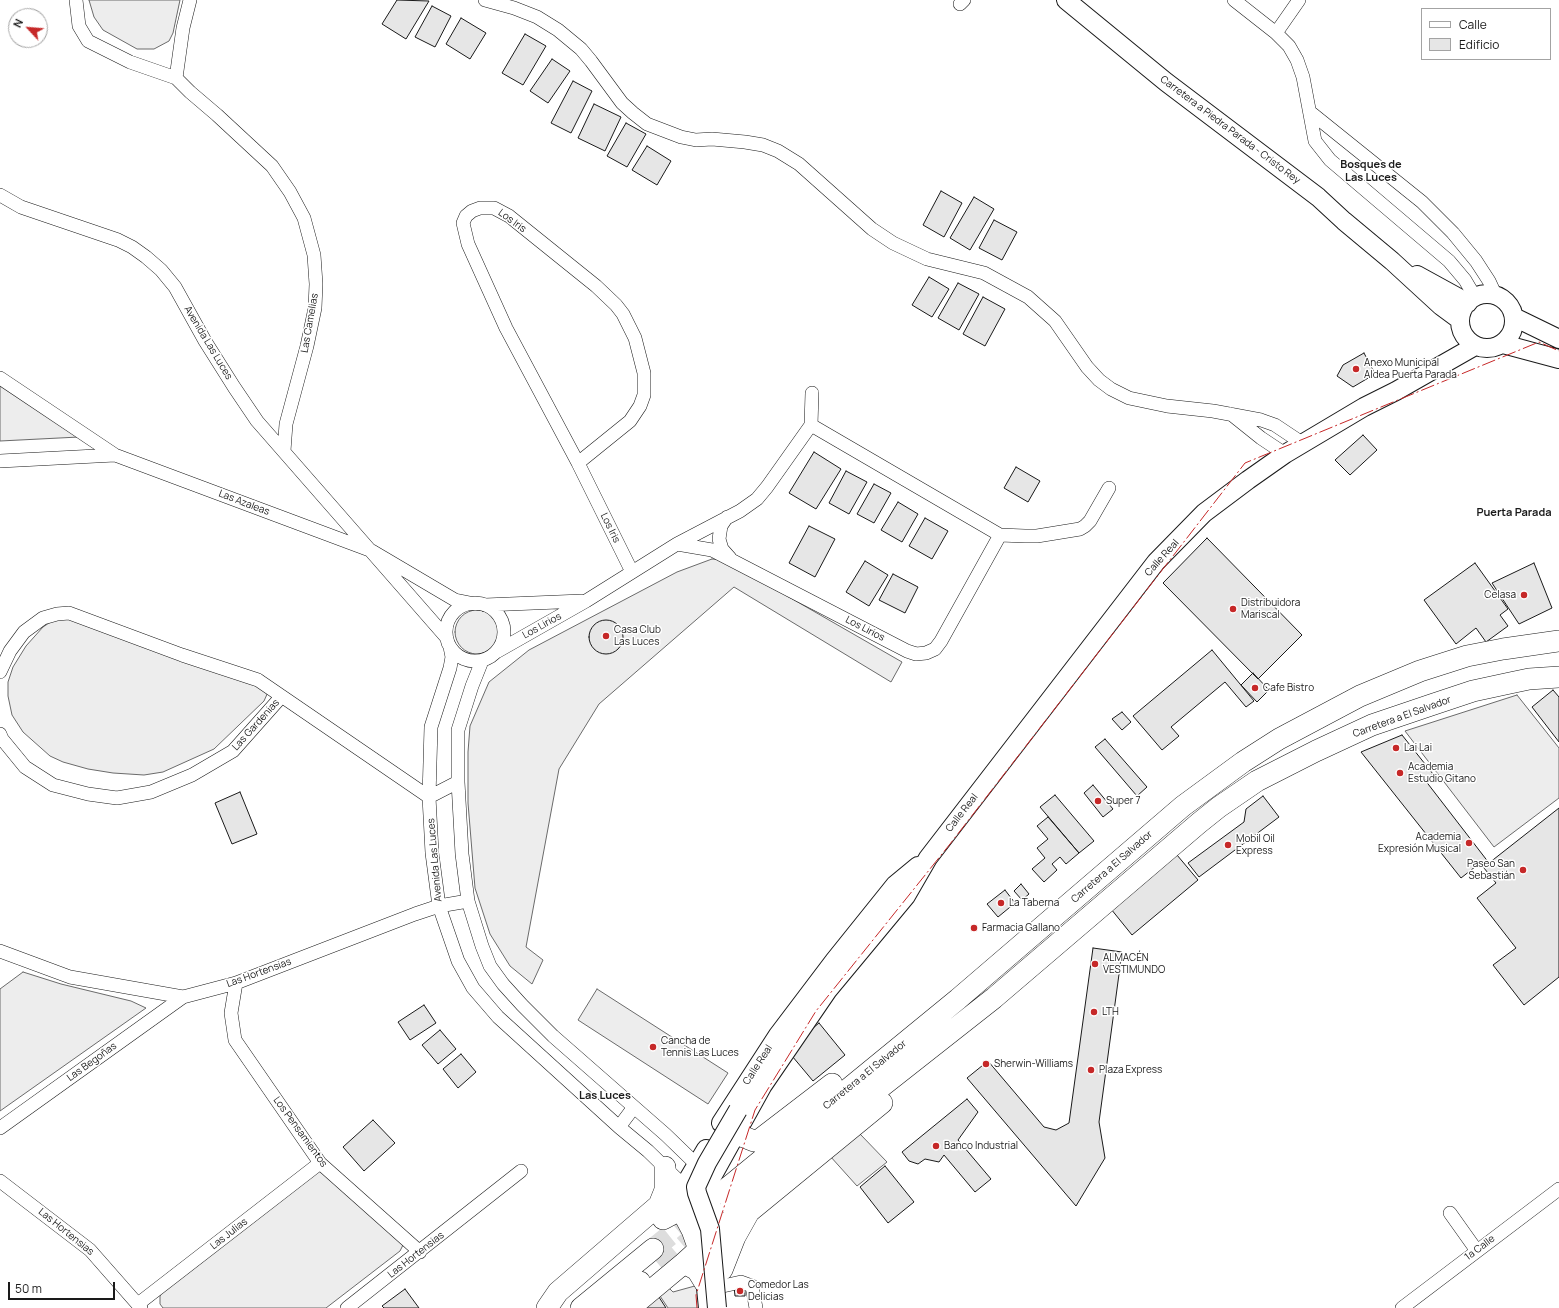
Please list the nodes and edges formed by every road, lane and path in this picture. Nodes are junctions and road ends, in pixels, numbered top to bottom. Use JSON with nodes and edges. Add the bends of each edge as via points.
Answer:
{"nodes":[{"id":1,"x":76,"y":0,"type":"edge"},
{"id":2,"x":190,"y":0,"type":"edge"},
{"id":3,"x":485,"y":0,"type":"edge"},
{"id":4,"x":1066,"y":0,"type":"edge"},
{"id":5,"x":1234,"y":0,"type":"edge"},
{"id":6,"x":1299,"y":0,"type":"edge"},
{"id":7,"x":1276,"y":33,"type":"junction"},
{"id":8,"x":176,"y":78,"type":"junction"},
{"id":9,"x":1310,"y":112,"type":"junction"},
{"id":10,"x":0,"y":196,"type":"edge"},
{"id":11,"x":1392,"y":261,"type":"junction"},
{"id":12,"x":1496,"y":296,"type":"junction"},
{"id":13,"x":1471,"y":300,"type":"junction"},
{"id":14,"x":1441,"y":306,"type":"junction"},
{"id":15,"x":1514,"y":317,"type":"junction"},
{"id":16,"x":1460,"y":320,"type":"junction"},
{"id":17,"x":1559,"y":339,"type":"edge"},
{"id":18,"x":1502,"y":344,"type":"junction"},
{"id":19,"x":1475,"y":346,"type":"junction"},
{"id":20,"x":1559,"y":359,"type":"edge"},
{"id":21,"x":1442,"y":365,"type":"junction"},
{"id":22,"x":0,"y":378,"type":"edge"},
{"id":23,"x":812,"y":393,"type":"dead end"},
{"id":24,"x":1231,"y":414,"type":"junction"},
{"id":25,"x":811,"y":425,"type":"junction"},
{"id":26,"x":1302,"y":443,"type":"junction"},
{"id":27,"x":284,"y":451,"type":"junction"},
{"id":28,"x":1285,"y":454,"type":"junction"},
{"id":29,"x":115,"y":455,"type":"junction"},
{"id":30,"x":0,"y":461,"type":"edge"},
{"id":31,"x":578,"y":463,"type":"junction"},
{"id":32,"x":1109,"y":488,"type":"dead end"},
{"id":33,"x":727,"y":517,"type":"junction"},
{"id":34,"x":1000,"y":535,"type":"junction"},
{"id":35,"x":677,"y":544,"type":"junction"},
{"id":36,"x":372,"y":552,"type":"junction"},
{"id":37,"x":733,"y":561,"type":"junction"},
{"id":38,"x":632,"y":572,"type":"junction"},
{"id":39,"x":586,"y":601,"type":"junction"},
{"id":40,"x":480,"y":604,"type":"junction"},
{"id":41,"x":1559,"y":641,"type":"edge"},
{"id":42,"x":448,"y":642,"type":"junction"},
{"id":43,"x":498,"y":651,"type":"junction"},
{"id":44,"x":482,"y":661,"type":"junction"},
{"id":45,"x":0,"y":672,"type":"edge"},
{"id":46,"x":1559,"y":677,"type":"edge"},
{"id":47,"x":281,"y":697,"type":"junction"},
{"id":48,"x":0,"y":734,"type":"edge"},
{"id":49,"x":458,"y":782,"type":"junction"},
{"id":50,"x":429,"y":797,"type":"junction"},
{"id":51,"x":928,"y":858,"type":"junction"},
{"id":52,"x":468,"y":901,"type":"junction"},
{"id":53,"x":439,"y":906,"type":"junction"},
{"id":54,"x":0,"y":952,"type":"edge"},
{"id":55,"x":236,"y":983,"type":"junction"},
{"id":56,"x":183,"y":997,"type":"junction"},
{"id":57,"x":958,"y":999,"type":"junction"},
{"id":58,"x":634,"y":1107,"type":"junction"},
{"id":59,"x":739,"y":1118,"type":"junction"},
{"id":60,"x":0,"y":1128,"type":"edge"},
{"id":61,"x":619,"y":1128,"type":"junction"},
{"id":62,"x":320,"y":1163,"type":"junction"},
{"id":63,"x":697,"y":1165,"type":"junction"},
{"id":64,"x":665,"y":1167,"type":"junction"},
{"id":65,"x":521,"y":1171,"type":"dead end"},
{"id":66,"x":0,"y":1181,"type":"edge"},
{"id":67,"x":684,"y":1186,"type":"junction"},
{"id":68,"x":1559,"y":1189,"type":"edge"},
{"id":69,"x":723,"y":1198,"type":"junction"},
{"id":70,"x":1450,"y":1213,"type":"dead end"},
{"id":71,"x":663,"y":1218,"type":"junction"},
{"id":72,"x":719,"y":1226,"type":"junction"},
{"id":73,"x":695,"y":1227,"type":"junction"},
{"id":74,"x":1478,"y":1251,"type":"junction"},
{"id":75,"x":420,"y":1252,"type":"junction"},
{"id":76,"x":684,"y":1263,"type":"junction"},
{"id":77,"x":717,"y":1280,"type":"junction"},
{"id":78,"x":140,"y":1306,"type":"edge"},
{"id":79,"x":347,"y":1308,"type":"edge"},
{"id":80,"x":547,"y":1308,"type":"edge"},
{"id":81,"x":556,"y":1308,"type":"edge"},
{"id":82,"x":581,"y":1308,"type":"edge"},
{"id":83,"x":607,"y":1308,"type":"edge"},
{"id":84,"x":630,"y":1308,"type":"edge"},
{"id":85,"x":708,"y":1308,"type":"edge"},
{"id":86,"x":717,"y":1308,"type":"edge"},
{"id":87,"x":725,"y":1308,"type":"edge"},
{"id":88,"x":756,"y":1308,"type":"edge"},
{"id":89,"x":1402,"y":1308,"type":"edge"}],
"edges":[{"from":1,"to":8,"type":"street","name":"Las Camelias","via":[[79,26],[88,41],[130,62]]},
{"from":2,"to":8,"type":"street"},
{"from":3,"to":24,"type":"street","via":[[537,17],[558,30],[591,61],[622,102],[647,124],[681,137],[745,142],[778,151],[799,164],[872,229],[893,244],[927,259],[984,273],[1028,297],[1055,321],[1088,367],[1111,389],[1129,398],[1167,406]]},
{"from":4,"to":11,"type":"main road","name":"Carretera a Piedra Parada - Cristo Rey","via":[[1166,82],[1318,197]]},
{"from":5,"to":7,"type":"street"},
{"from":6,"to":7,"type":"street"},
{"from":7,"to":9,"type":"street","via":[[1289,46],[1297,60]]},
{"from":8,"to":27,"type":"street","name":"Las Camelias","via":[[272,166],[304,218],[314,255],[315,308],[286,424]]},
{"from":9,"to":12,"type":"street","via":[[1422,202],[1476,261]]},
{"from":9,"to":13,"type":"street","via":[[1315,141],[1330,160],[1449,262],[1465,280]]},
{"from":10,"to":27,"type":"street","name":"Avenida Las Luces","via":[[20,207],[118,240],[132,247],[161,270],[175,287],[205,341],[257,421]]},
{"from":11,"to":13,"type":"main road","name":"Carretera a Piedra Parada - Cristo Rey"},
{"from":11,"to":14,"type":"main road","name":"Carretera a Piedra Parada - Cristo Rey"},
{"from":12,"to":13,"type":"main road","via":[[1488,294]]},
{"from":12,"to":15,"type":"main road","via":[[1508,304]]},
{"from":13,"to":16,"type":"main road","via":[[1462,311]]},
{"from":14,"to":16,"type":"main road","name":"Carretera a Piedra Parada - Cristo Rey"},
{"from":14,"to":21,"type":"main road","via":[[1453,327],[1456,345]]},
{"from":15,"to":17,"type":"main road"},
{"from":15,"to":18,"type":"main road","via":[[1512,332]]},
{"from":16,"to":19,"type":"main road","via":[[1464,335]]},
{"from":18,"to":19,"type":"main road","via":[[1489,349]]},
{"from":18,"to":20,"type":"main road"},
{"from":19,"to":21,"type":"main road","name":"Calle Real"},
{"from":21,"to":26,"type":"main road","name":"Calle Real"},
{"from":22,"to":29,"type":"street","name":"Las Azaleas"},
{"from":23,"to":25,"type":"street"},
{"from":24,"to":26,"type":"street","via":[[1275,425]]},
{"from":24,"to":28,"type":"street"},
{"from":25,"to":33,"type":"street","name":"Los Lirios","via":[[757,499]]},
{"from":25,"to":34,"type":"street"},
{"from":26,"to":28,"type":"main road","name":"Calle Real"},
{"from":27,"to":36,"type":"street","name":"Avenida Las Luces"},
{"from":28,"to":51,"type":"main road","name":"Calle Real","via":[[1204,513],[1156,562]]},
{"from":29,"to":30,"type":"street","name":"Las Azaleas"},
{"from":29,"to":36,"type":"street","name":"Las Azaleas"},
{"from":31,"to":31,"type":"street","name":"Los Iris","via":[[630,421],[640,406],[644,395],[644,373],[635,338],[616,305],[509,216],[494,208],[472,211],[466,216],[464,223],[468,244],[506,328]]},
{"from":31,"to":38,"type":"street","name":"Los Iris"},
{"from":32,"to":34,"type":"street","via":[[1090,521],[1080,529],[1037,536]]},
{"from":33,"to":35,"type":"street","name":"Los Lirios"},
{"from":33,"to":37,"type":"street","via":[[720,526],[719,539],[722,549]]},
{"from":34,"to":37,"type":"street","name":"Los Lirios","via":[[941,641],[926,653],[916,654],[907,652]]},
{"from":35,"to":37,"type":"street","name":"Los Lirios","via":[[712,550]]},
{"from":35,"to":38,"type":"street","name":"Los Lirios"},
{"from":36,"to":40,"type":"street","name":"Avenida Las Luces","via":[[455,600]]},
{"from":36,"to":42,"type":"street","name":"Avenida Las Luces"},
{"from":38,"to":39,"type":"street","name":"Los Lirios"},
{"from":39,"to":40,"type":"street","name":"Los Lirios"},
{"from":39,"to":43,"type":"street","name":"Los Lirios"},
{"from":40,"to":42,"type":"street","via":[[465,605],[450,618],[447,627]]},
{"from":40,"to":43,"type":"street","via":[[493,609],[503,625],[504,634]]},
{"from":41,"to":57,"type":"highway","name":"Carretera a El Salvador","via":[[1467,656],[1420,671],[1360,696],[1280,739],[1183,806]]},
{"from":42,"to":44,"type":"street","via":[[463,659]]},
{"from":42,"to":50,"type":"street","name":"Avenida Las Luces","via":[[452,657],[450,668],[431,727]]},
{"from":43,"to":44,"type":"street"},
{"from":44,"to":49,"type":"street","via":[[458,730]]},
{"from":45,"to":47,"type":"street","name":"Las Gardenias","via":[[10,651],[24,632],[43,618],[69,613],[258,680]]},
{"from":46,"to":69,"type":"highway","name":"Carretera a El Salvador","via":[[1529,679],[1473,691],[1430,705],[1372,725],[1257,781],[1199,823],[986,1004],[966,1034]]},
{"from":47,"to":48,"type":"street","name":"Las Gardenias","via":[[233,751],[192,775],[151,792],[117,798],[53,785],[26,767],[2,740]]},
{"from":47,"to":50,"type":"street","name":"Las Gardenias"},
{"from":49,"to":50,"type":"street"},
{"from":49,"to":52,"type":"street","via":[[462,854]]},
{"from":50,"to":53,"type":"street","name":"Avenida Las Luces","via":[[432,853]]},
{"from":51,"to":59,"type":"main road","via":[[800,1016]]},
{"from":51,"to":63,"type":"main road","name":"Calle Real","via":[[895,885],[783,1028]]},
{"from":52,"to":53,"type":"street","name":"Las Hortensias"},
{"from":52,"to":58,"type":"street","via":[[490,966],[503,984],[553,1036]]},
{"from":53,"to":55,"type":"street","name":"Las Hortensias"},
{"from":53,"to":61,"type":"street","name":"Avenida Las Luces","via":[[458,961],[473,988],[504,1022]]},
{"from":54,"to":56,"type":"street","name":"Las Hortensias","via":[[70,977]]},
{"from":55,"to":56,"type":"street","name":"Las Hortensias"},
{"from":55,"to":62,"type":"street","name":"Los Pensamientos","via":[[231,1013],[235,1040]]},
{"from":56,"to":60,"type":"street","name":"Las Begoñas"},
{"from":57,"to":59,"type":"highway","via":[[887,1043],[759,1140],[744,1137],[740,1132]]},
{"from":57,"to":69,"type":"highway","name":"Carretera a El Salvador"},
{"from":58,"to":61,"type":"street"},
{"from":58,"to":63,"type":"street"},
{"from":59,"to":69,"type":"main road"},
{"from":59,"to":86,"type":"main road","bridge":true,"via":[[711,1156],[696,1187],[710,1229]]},
{"from":61,"to":64,"type":"street","name":"Avenida Las Luces"},
{"from":62,"to":75,"type":"street","name":"Los Pensamientos"},
{"from":62,"to":78,"type":"street","name":"Las Julias"},
{"from":63,"to":67,"type":"main road","name":"Calle Real"},
{"from":63,"to":69,"type":"main road"},
{"from":64,"to":67,"type":"street","name":"Avenida Las Luces"},
{"from":64,"to":80,"type":"highway","via":[[664,1190],[659,1204],[558,1292]]},
{"from":65,"to":75,"type":"street","name":"Las Hortensias"},
{"from":66,"to":78,"type":"street","name":"Las Hortensias","via":[[90,1250]]},
{"from":67,"to":71,"type":"highway"},
{"from":67,"to":73,"type":"main road"},
{"from":68,"to":74,"type":"street","name":"1a Calle"},
{"from":69,"to":72,"type":"highway"},
{"from":69,"to":72,"type":"main road"},
{"from":69,"to":73,"type":"main road"},
{"from":69,"to":77,"type":"highway","via":[[735,1237]]},
{"from":70,"to":74,"type":"street"},
{"from":71,"to":73,"type":"highway","via":[[680,1211]]},
{"from":71,"to":81,"type":"highway"},
{"from":72,"to":77,"type":"main road"},
{"from":73,"to":76,"type":"highway","via":[[697,1249]]},
{"from":73,"to":77,"type":"main road"},
{"from":74,"to":89,"type":"street","name":"1a Calle"},
{"from":75,"to":79,"type":"street","name":"Las Hortensias"},
{"from":76,"to":77,"type":"highway"},
{"from":76,"to":84,"type":"highway"},
{"from":77,"to":85,"type":"main road"},
{"from":77,"to":87,"type":"main road"},
{"from":77,"to":88,"type":"street","via":[[741,1282],[752,1286]]},
{"from":82,"to":83,"type":"highway","via":[[657,1257]]}]}
